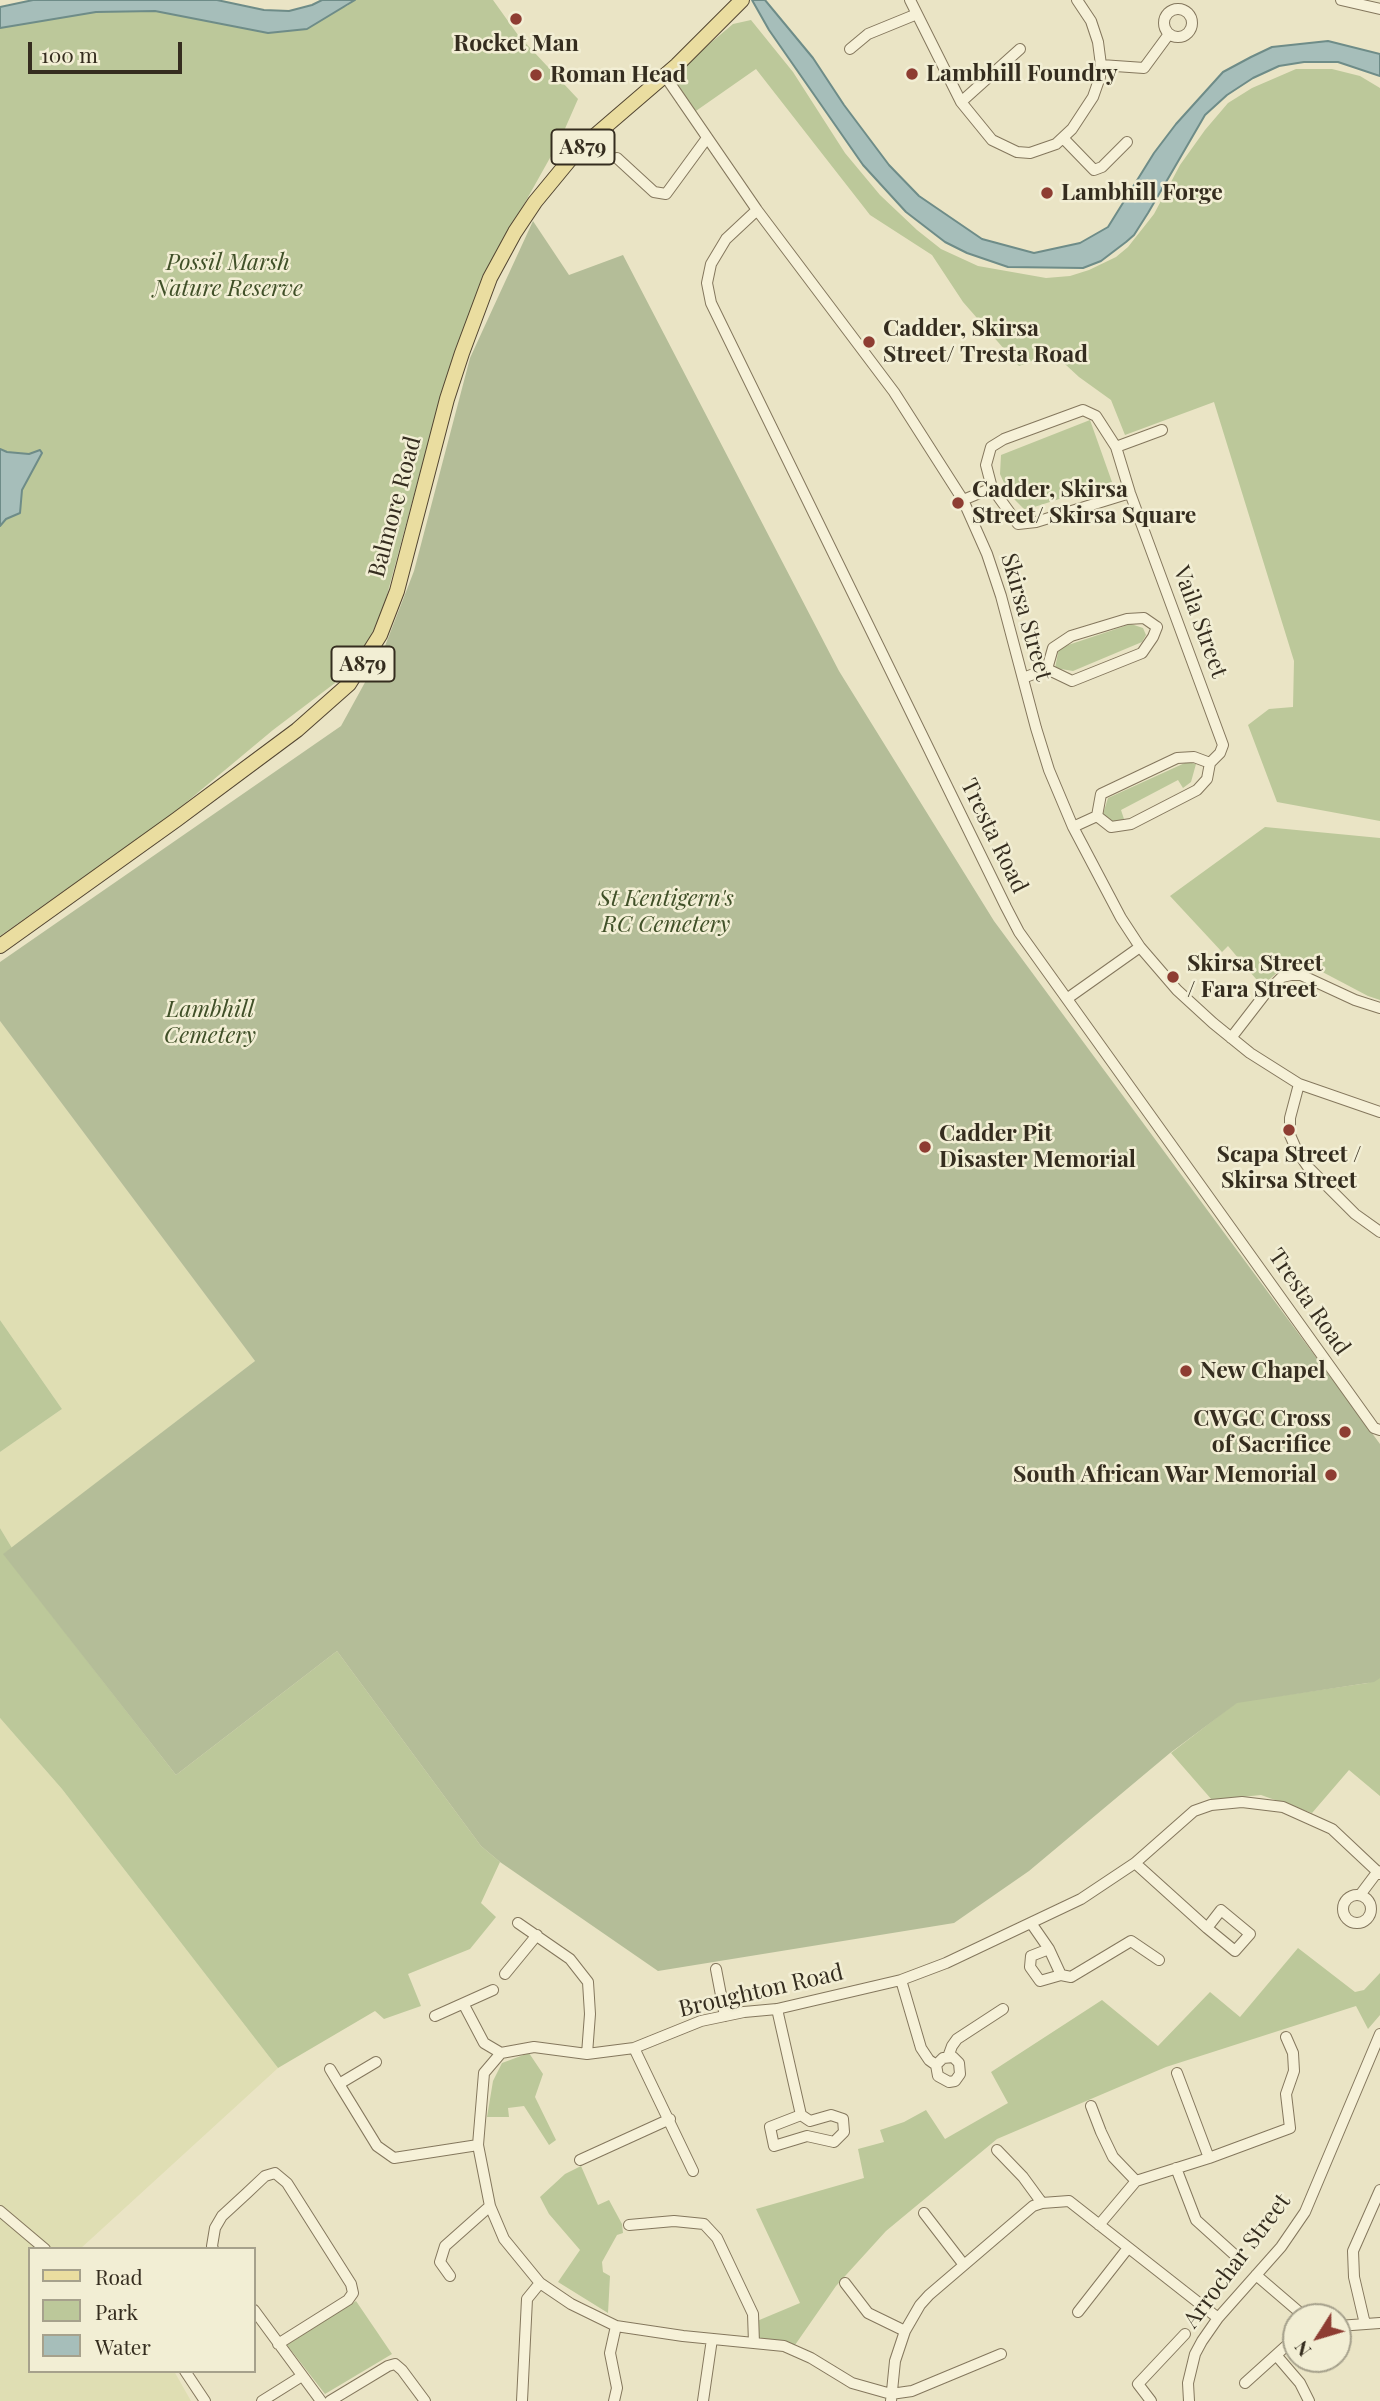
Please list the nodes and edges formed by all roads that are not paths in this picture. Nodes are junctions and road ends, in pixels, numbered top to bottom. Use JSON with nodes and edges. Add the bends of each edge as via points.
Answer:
{"nodes":[{"id":1,"x":910,"y":0,"type":"edge"},
{"id":2,"x":1077,"y":0,"type":"edge"},
{"id":3,"x":1341,"y":0,"type":"edge"},
{"id":4,"x":741,"y":1,"type":"edge"},
{"id":5,"x":1380,"y":9,"type":"edge"},
{"id":6,"x":917,"y":14,"type":"junction"},
{"id":7,"x":1169,"y":34,"type":"dead end"},
{"id":8,"x":850,"y":49,"type":"dead end"},
{"id":9,"x":1020,"y":50,"type":"dead end"},
{"id":10,"x":1101,"y":65,"type":"junction"},
{"id":11,"x":666,"y":76,"type":"junction"},
{"id":12,"x":961,"y":102,"type":"junction"},
{"id":13,"x":707,"y":138,"type":"junction"},
{"id":14,"x":1063,"y":138,"type":"junction"},
{"id":15,"x":1127,"y":142,"type":"dead end"},
{"id":16,"x":617,"y":158,"type":"dead end"},
{"id":17,"x":757,"y":210,"type":"junction"},
{"id":18,"x":1162,"y":430,"type":"dead end"},
{"id":19,"x":1116,"y":447,"type":"junction"},
{"id":20,"x":992,"y":488,"type":"junction"},
{"id":21,"x":1130,"y":493,"type":"junction"},
{"id":22,"x":963,"y":500,"type":"junction"},
{"id":23,"x":1176,"y":620,"type":"junction"},
{"id":24,"x":1157,"y":627,"type":"junction"},
{"id":25,"x":1047,"y":669,"type":"junction"},
{"id":26,"x":1023,"y":678,"type":"junction"},
{"id":27,"x":1210,"y":763,"type":"junction"},
{"id":28,"x":1097,"y":816,"type":"junction"},
{"id":29,"x":1073,"y":827,"type":"junction"},
{"id":30,"x":0,"y":946,"type":"edge"},
{"id":31,"x":1140,"y":947,"type":"junction"},
{"id":32,"x":1068,"y":998,"type":"junction"},
{"id":33,"x":1380,"y":1008,"type":"edge"},
{"id":34,"x":1231,"y":1038,"type":"junction"},
{"id":35,"x":1299,"y":1084,"type":"junction"},
{"id":36,"x":1380,"y":1112,"type":"edge"},
{"id":37,"x":1380,"y":1232,"type":"edge"},
{"id":38,"x":1379,"y":1432,"type":"edge"},
{"id":39,"x":1135,"y":1863,"type":"junction"},
{"id":40,"x":1379,"y":1873,"type":"edge"},
{"id":41,"x":1360,"y":1895,"type":"dead end"},
{"id":42,"x":518,"y":1923,"type":"dead end"},
{"id":43,"x":1031,"y":1923,"type":"junction"},
{"id":44,"x":1207,"y":1928,"type":"dead end"},
{"id":45,"x":537,"y":1935,"type":"junction"},
{"id":46,"x":1049,"y":1949,"type":"junction"},
{"id":47,"x":1159,"y":1960,"type":"dead end"},
{"id":48,"x":716,"y":1969,"type":"dead end"},
{"id":49,"x":505,"y":1974,"type":"dead end"},
{"id":50,"x":1061,"y":1975,"type":"junction"},
{"id":51,"x":901,"y":1980,"type":"junction"},
{"id":52,"x":493,"y":1990,"type":"dead end"},
{"id":53,"x":464,"y":2005,"type":"junction"},
{"id":54,"x":777,"y":2009,"type":"junction"},
{"id":55,"x":1003,"y":2009,"type":"dead end"},
{"id":56,"x":435,"y":2016,"type":"dead end"},
{"id":57,"x":725,"y":2016,"type":"junction"},
{"id":58,"x":1380,"y":2034,"type":"edge"},
{"id":59,"x":1286,"y":2038,"type":"dead end"},
{"id":60,"x":634,"y":2048,"type":"junction"},
{"id":61,"x":501,"y":2053,"type":"junction"},
{"id":62,"x":587,"y":2054,"type":"junction"},
{"id":63,"x":948,"y":2057,"type":"junction"},
{"id":64,"x":376,"y":2062,"type":"dead end"},
{"id":65,"x":936,"y":2065,"type":"junction"},
{"id":66,"x":330,"y":2069,"type":"dead end"},
{"id":67,"x":1177,"y":2073,"type":"dead end"},
{"id":68,"x":339,"y":2084,"type":"junction"},
{"id":69,"x":1091,"y":2106,"type":"dead end"},
{"id":70,"x":801,"y":2115,"type":"junction"},
{"id":71,"x":670,"y":2119,"type":"junction"},
{"id":72,"x":478,"y":2145,"type":"junction"},
{"id":73,"x":997,"y":2150,"type":"dead end"},
{"id":74,"x":1209,"y":2158,"type":"junction"},
{"id":75,"x":580,"y":2160,"type":"dead end"},
{"id":76,"x":1176,"y":2168,"type":"junction"},
{"id":77,"x":693,"y":2171,"type":"dead end"},
{"id":78,"x":1136,"y":2181,"type":"junction"},
{"id":79,"x":1380,"y":2190,"type":"edge"},
{"id":80,"x":1042,"y":2203,"type":"junction"},
{"id":81,"x":490,"y":2206,"type":"junction"},
{"id":82,"x":0,"y":2211,"type":"edge"},
{"id":83,"x":924,"y":2213,"type":"dead end"},
{"id":84,"x":629,"y":2225,"type":"dead end"},
{"id":85,"x":1099,"y":2225,"type":"junction"},
{"id":86,"x":43,"y":2247,"type":"edge"},
{"id":87,"x":210,"y":2247,"type":"edge"},
{"id":88,"x":1128,"y":2248,"type":"junction"},
{"id":89,"x":1237,"y":2257,"type":"dead end"},
{"id":90,"x":964,"y":2265,"type":"junction"},
{"id":91,"x":1256,"y":2275,"type":"junction"},
{"id":92,"x":450,"y":2276,"type":"dead end"},
{"id":93,"x":540,"y":2283,"type":"junction"},
{"id":94,"x":845,"y":2283,"type":"dead end"},
{"id":95,"x":1289,"y":2303,"type":"edge"},
{"id":96,"x":1078,"y":2312,"type":"dead end"},
{"id":97,"x":256,"y":2313,"type":"edge"},
{"id":98,"x":1217,"y":2318,"type":"junction"},
{"id":99,"x":1380,"y":2323,"type":"edge"},
{"id":100,"x":1365,"y":2324,"type":"junction"},
{"id":101,"x":1352,"y":2325,"type":"edge"},
{"id":102,"x":616,"y":2326,"type":"junction"},
{"id":103,"x":905,"y":2331,"type":"junction"},
{"id":104,"x":1185,"y":2334,"type":"dead end"},
{"id":105,"x":712,"y":2339,"type":"junction"},
{"id":106,"x":754,"y":2343,"type":"junction"},
{"id":107,"x":278,"y":2344,"type":"junction"},
{"id":108,"x":1282,"y":2350,"type":"edge"},
{"id":109,"x":1001,"y":2354,"type":"dead end"},
{"id":110,"x":1276,"y":2356,"type":"junction"},
{"id":111,"x":186,"y":2373,"type":"edge"},
{"id":112,"x":302,"y":2376,"type":"junction"},
{"id":113,"x":1245,"y":2383,"type":"dead end"},
{"id":114,"x":891,"y":2397,"type":"edge"},
{"id":115,"x":205,"y":2401,"type":"edge"},
{"id":116,"x":262,"y":2401,"type":"edge"},
{"id":117,"x":321,"y":2401,"type":"edge"},
{"id":118,"x":330,"y":2401,"type":"edge"},
{"id":119,"x":425,"y":2401,"type":"edge"},
{"id":120,"x":522,"y":2401,"type":"edge"},
{"id":121,"x":614,"y":2401,"type":"edge"},
{"id":122,"x":703,"y":2401,"type":"edge"},
{"id":123,"x":1151,"y":2401,"type":"edge"},
{"id":124,"x":1189,"y":2401,"type":"edge"},
{"id":125,"x":1309,"y":2401,"type":"edge"}],
"edges":[{"from":1,"to":6,"type":"street"},
{"from":2,"to":10,"type":"street","via":[[1091,21]]},
{"from":3,"to":5,"type":"street"},
{"from":4,"to":11,"type":"main road","name":"Balmore Road","number":"A879"},
{"from":6,"to":8,"type":"street","via":[[867,34]]},
{"from":6,"to":12,"type":"street"},
{"from":7,"to":10,"type":"street","via":[[1144,68]]},
{"from":9,"to":12,"type":"street"},
{"from":10,"to":14,"type":"street","via":[[1093,97]]},
{"from":11,"to":13,"type":"street","name":"Skirsa Street"},
{"from":11,"to":30,"type":"main road","name":"Balmore Road","number":"A879","via":[[556,175],[515,232],[490,278],[447,399],[397,591],[380,635],[349,684],[286,738]]},
{"from":12,"to":14,"type":"street","via":[[992,140],[1017,152],[1040,150]]},
{"from":13,"to":16,"type":"street","via":[[666,194],[654,192]]},
{"from":13,"to":17,"type":"street","name":"Skirsa Street"},
{"from":14,"to":15,"type":"street","via":[[1094,170]]},
{"from":17,"to":22,"type":"street","name":"Skirsa Street","via":[[894,392]]},
{"from":17,"to":32,"type":"street","name":"Tresta Road","via":[[726,239],[711,264],[711,303],[1006,907]]},
{"from":18,"to":19,"type":"street"},
{"from":19,"to":20,"type":"street","name":"Vaila Street","via":[[1096,416],[1083,410],[991,447],[986,465]]},
{"from":19,"to":21,"type":"street","name":"Vaila Street"},
{"from":20,"to":21,"type":"street","via":[[1018,524]]},
{"from":20,"to":22,"type":"street"},
{"from":21,"to":23,"type":"street","name":"Vaila Street"},
{"from":22,"to":26,"type":"street","name":"Skirsa Street","via":[[987,554]]},
{"from":23,"to":24,"type":"street"},
{"from":23,"to":27,"type":"street","name":"Vaila Street","via":[[1223,746]]},
{"from":24,"to":25,"type":"street","via":[[1142,653],[1072,681]]},
{"from":24,"to":25,"type":"street","via":[[1144,618],[1127,619],[1071,636],[1053,648]]},
{"from":25,"to":26,"type":"street"},
{"from":26,"to":29,"type":"street","name":"Skirsa Street","via":[[1049,770]]},
{"from":27,"to":28,"type":"street","via":[[1194,757],[1164,764],[1101,794]]},
{"from":27,"to":28,"type":"street","name":"Vaila Street","via":[[1207,779],[1196,790],[1131,824],[1111,827]]},
{"from":28,"to":29,"type":"street"},
{"from":29,"to":31,"type":"street","name":"Skirsa Street"},
{"from":31,"to":32,"type":"street"},
{"from":31,"to":34,"type":"street","name":"Skirsa Street","via":[[1177,990]]},
{"from":32,"to":38,"type":"street","name":"Tresta Road"},
{"from":33,"to":34,"type":"street","via":[[1291,975],[1282,977],[1265,994]]},
{"from":34,"to":35,"type":"street","name":"Skirsa Street"},
{"from":35,"to":36,"type":"street","name":"Skirsa Street"},
{"from":35,"to":37,"type":"street","via":[[1290,1118],[1290,1135],[1297,1151],[1355,1214]]},
{"from":39,"to":40,"type":"street","name":"Broughton Road","via":[[1194,1811],[1242,1802],[1283,1807],[1332,1829]]},
{"from":39,"to":43,"type":"street","name":"Broughton Road","via":[[1082,1899]]},
{"from":39,"to":44,"type":"street"},
{"from":40,"to":41,"type":"street"},
{"from":42,"to":45,"type":"street"},
{"from":43,"to":46,"type":"street"},
{"from":43,"to":51,"type":"street","name":"Broughton Road"},
{"from":45,"to":49,"type":"street"},
{"from":45,"to":62,"type":"street","via":[[570,1959],[588,1982]]},
{"from":46,"to":50,"type":"street"},
{"from":46,"to":50,"type":"street","via":[[1031,1956],[1030,1967],[1040,1981]]},
{"from":47,"to":50,"type":"street","via":[[1131,1941],[1071,1977]]},
{"from":48,"to":57,"type":"street"},
{"from":51,"to":54,"type":"street","name":"Broughton Road"},
{"from":51,"to":65,"type":"street","via":[[921,2048]]},
{"from":52,"to":53,"type":"street"},
{"from":53,"to":56,"type":"street"},
{"from":53,"to":61,"type":"street","via":[[484,2043]]},
{"from":54,"to":57,"type":"street","name":"Broughton Road"},
{"from":54,"to":70,"type":"street"},
{"from":55,"to":63,"type":"street","via":[[957,2039]]},
{"from":57,"to":60,"type":"street","name":"Broughton Road"},
{"from":58,"to":91,"type":"street","name":"Arrochar Street","via":[[1305,2212]]},
{"from":59,"to":74,"type":"street","via":[[1294,2071],[1286,2094],[1290,2128]]},
{"from":60,"to":62,"type":"street","name":"Broughton Road"},
{"from":60,"to":71,"type":"street"},
{"from":61,"to":62,"type":"street","name":"Broughton Road","via":[[534,2047]]},
{"from":61,"to":72,"type":"street","via":[[484,2073]]},
{"from":63,"to":65,"type":"street"},
{"from":63,"to":65,"type":"street","via":[[961,2067],[955,2081],[940,2080]]},
{"from":64,"to":68,"type":"street"},
{"from":66,"to":68,"type":"street"},
{"from":67,"to":74,"type":"street"},
{"from":68,"to":72,"type":"street","via":[[377,2146],[394,2158]]},
{"from":69,"to":78,"type":"street","via":[[1113,2157]]},
{"from":70,"to":70,"type":"street","via":[[810,2121],[831,2115],[843,2119],[844,2132],[834,2142],[807,2136],[774,2146],[770,2127]]},
{"from":71,"to":75,"type":"street"},
{"from":71,"to":77,"type":"street"},
{"from":72,"to":81,"type":"street"},
{"from":73,"to":80,"type":"street"},
{"from":74,"to":76,"type":"street"},
{"from":76,"to":78,"type":"street"},
{"from":76,"to":89,"type":"street","via":[[1196,2220]]},
{"from":78,"to":85,"type":"street"},
{"from":79,"to":100,"type":"street","via":[[1353,2251]]},
{"from":80,"to":85,"type":"street","via":[[1069,2201]]},
{"from":80,"to":90,"type":"street"},
{"from":81,"to":92,"type":"street","via":[[445,2246],[440,2262]]},
{"from":81,"to":93,"type":"street","via":[[504,2239]]},
{"from":82,"to":86,"type":"street"},
{"from":83,"to":90,"type":"street"},
{"from":84,"to":106,"type":"street","via":[[704,2224],[716,2238],[753,2314]]},
{"from":85,"to":88,"type":"street"},
{"from":87,"to":107,"type":"street","via":[[222,2216],[265,2176],[275,2174],[287,2183],[353,2293]]},
{"from":88,"to":96,"type":"street"},
{"from":88,"to":98,"type":"street"},
{"from":90,"to":103,"type":"street","via":[[929,2295]]},
{"from":91,"to":95,"type":"street"},
{"from":91,"to":98,"type":"street","name":"Arrochar Street"},
{"from":93,"to":102,"type":"street"},
{"from":93,"to":120,"type":"street","via":[[527,2298]]},
{"from":94,"to":103,"type":"street","via":[[869,2313]]},
{"from":97,"to":107,"type":"street"},
{"from":98,"to":124,"type":"street","name":"Arrochar Street","via":[[1195,2354]]},
{"from":99,"to":100,"type":"street"},
{"from":100,"to":101,"type":"street"},
{"from":102,"to":105,"type":"street"},
{"from":102,"to":121,"type":"street","via":[[610,2353],[617,2388]]},
{"from":103,"to":114,"type":"street","via":[[895,2361]]},
{"from":104,"to":123,"type":"street","via":[[1139,2384]]},
{"from":105,"to":106,"type":"street"},
{"from":105,"to":122,"type":"street"},
{"from":106,"to":114,"type":"street","via":[[784,2346],[852,2384]]},
{"from":107,"to":112,"type":"street"},
{"from":108,"to":110,"type":"street"},
{"from":109,"to":114,"type":"street"},
{"from":110,"to":113,"type":"street"},
{"from":110,"to":125,"type":"street"},
{"from":111,"to":115,"type":"street"},
{"from":112,"to":116,"type":"street"},
{"from":112,"to":117,"type":"street"},
{"from":118,"to":119,"type":"street","via":[[396,2364]]}]}
